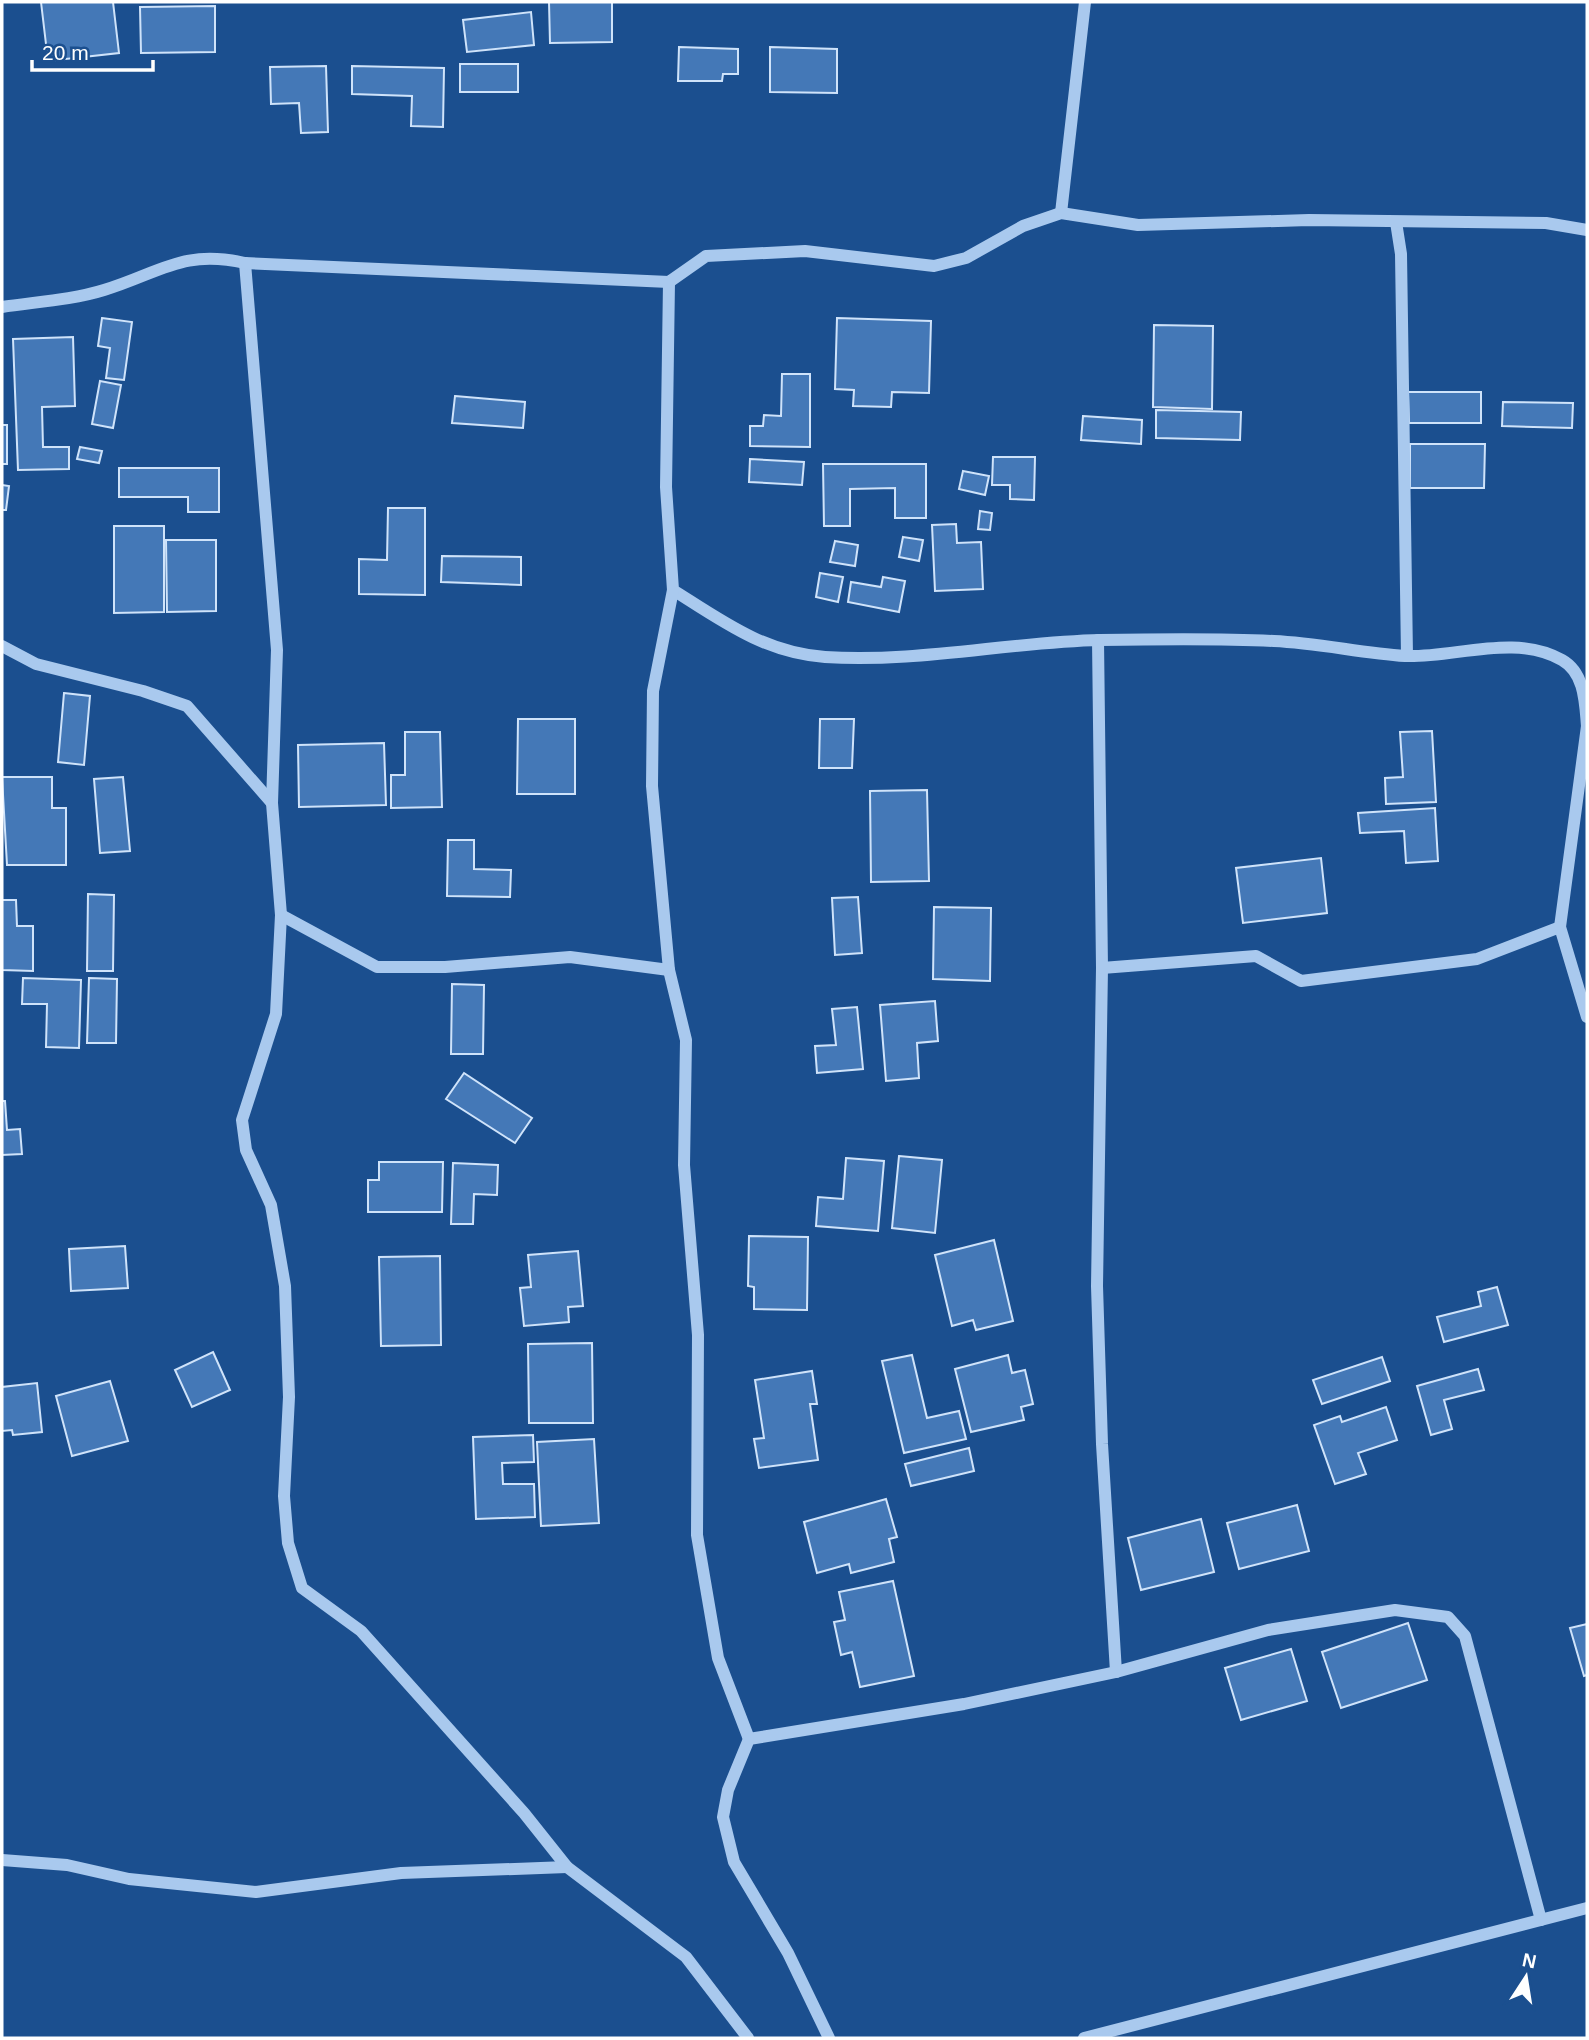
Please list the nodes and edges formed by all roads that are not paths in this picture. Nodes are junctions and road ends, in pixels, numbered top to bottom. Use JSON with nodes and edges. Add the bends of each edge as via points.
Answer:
{"nodes":[{"id":1,"x":1085,"y":2,"type":"edge"},
{"id":2,"x":1061,"y":213,"type":"junction"},
{"id":3,"x":1396,"y":222,"type":"junction"},
{"id":4,"x":1587,"y":230,"type":"edge"},
{"id":5,"x":245,"y":262,"type":"junction"},
{"id":6,"x":669,"y":282,"type":"junction"},
{"id":7,"x":2,"y":307,"type":"edge"},
{"id":8,"x":673,"y":590,"type":"junction"},
{"id":9,"x":1098,"y":640,"type":"junction"},
{"id":10,"x":2,"y":646,"type":"edge"},
{"id":11,"x":1408,"y":656,"type":"junction"},
{"id":12,"x":272,"y":803,"type":"junction"},
{"id":13,"x":281,"y":915,"type":"junction"},
{"id":14,"x":1560,"y":927,"type":"junction"},
{"id":15,"x":1102,"y":968,"type":"junction"},
{"id":16,"x":669,"y":970,"type":"junction"},
{"id":17,"x":1587,"y":1017,"type":"edge"},
{"id":18,"x":1116,"y":1672,"type":"junction"},
{"id":19,"x":749,"y":1739,"type":"junction"},
{"id":20,"x":2,"y":1860,"type":"edge"},
{"id":21,"x":567,"y":1867,"type":"junction"},
{"id":22,"x":1587,"y":1908,"type":"edge"},
{"id":23,"x":1541,"y":1920,"type":"junction"},
{"id":24,"x":748,"y":2038,"type":"edge"},
{"id":25,"x":830,"y":2038,"type":"edge"},
{"id":26,"x":1084,"y":2038,"type":"edge"}],
"edges":[{"from":1,"to":2,"type":"street"},
{"from":2,"to":3,"type":"street","via":[[1138,225]]},
{"from":2,"to":6,"type":"street","via":[[1023,226],[966,258],[934,266],[805,251],[706,256]]},
{"from":3,"to":4,"type":"street","via":[[1546,223]]},
{"from":3,"to":11,"type":"street","via":[[1401,254]]},
{"from":5,"to":6,"type":"street"},
{"from":5,"to":7,"type":"street","via":[[219,257],[179,260],[103,291]]},
{"from":5,"to":12,"type":"street","via":[[277,650]]},
{"from":6,"to":8,"type":"street","via":[[666,487]]},
{"from":8,"to":9,"type":"street","via":[[758,643],[824,657]]},
{"from":8,"to":16,"type":"street","via":[[653,691],[652,786]]},
{"from":9,"to":11,"type":"street","via":[[1275,641]]},
{"from":9,"to":15,"type":"street"},
{"from":10,"to":12,"type":"street","via":[[36,664],[187,706]]},
{"from":11,"to":14,"type":"street","via":[[1514,648],[1563,661],[1579,679],[1587,726]]},
{"from":12,"to":13,"type":"street"},
{"from":13,"to":16,"type":"street","via":[[377,967],[445,967],[570,957]]},
{"from":13,"to":21,"type":"street","via":[[276,1014],[242,1120],[246,1150],[271,1205],[285,1286],[288,1543],[302,1588],[361,1632]]},
{"from":14,"to":15,"type":"street","via":[[1477,960],[1301,981],[1256,956]]},
{"from":14,"to":17,"type":"street"},
{"from":15,"to":18,"type":"street","via":[[1097,1286]]},
{"from":16,"to":19,"type":"street","via":[[687,1041],[684,1165],[698,1335],[697,1535],[718,1658]]},
{"from":18,"to":19,"type":"street","via":[[953,1706]]},
{"from":18,"to":23,"type":"street","via":[[1268,1630],[1395,1610],[1448,1617],[1465,1636]]},
{"from":19,"to":25,"type":"street","via":[[728,1790],[723,1817],[734,1862],[788,1953]]},
{"from":20,"to":21,"type":"street","via":[[256,1892],[401,1873]]},
{"from":21,"to":24,"type":"street","via":[[687,1956]]},
{"from":22,"to":23,"type":"street"},
{"from":23,"to":26,"type":"street"}]}
